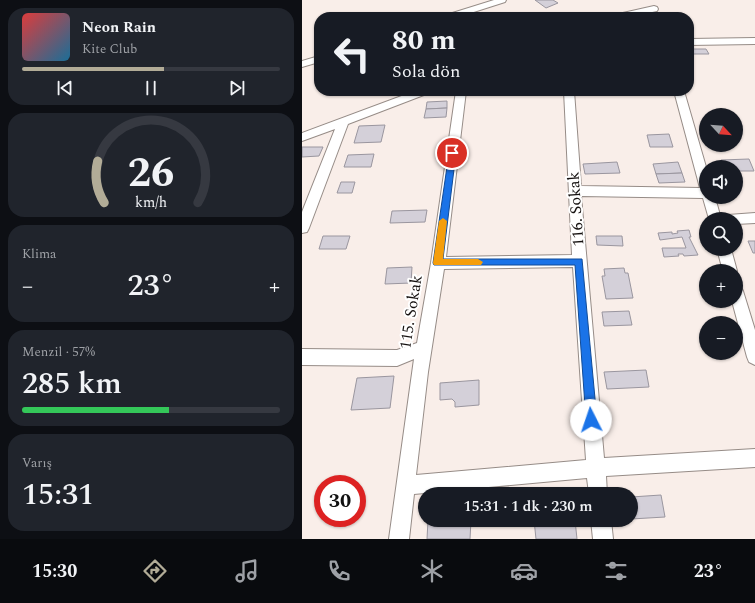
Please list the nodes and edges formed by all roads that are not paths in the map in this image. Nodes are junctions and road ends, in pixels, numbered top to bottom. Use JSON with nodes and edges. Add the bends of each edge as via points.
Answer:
{"nodes":[{"id":1,"x":502,"y":0,"type":"edge"},
{"id":2,"x":651,"y":0,"type":"edge"},
{"id":3,"x":465,"y":12,"type":"edge"},
{"id":4,"x":655,"y":12,"type":"edge"},
{"id":5,"x":755,"y":41,"type":"edge"},
{"id":6,"x":694,"y":42,"type":"edge"},
{"id":7,"x":314,"y":60,"type":"edge"},
{"id":8,"x":302,"y":64,"type":"edge"},
{"id":9,"x":412,"y":96,"type":"edge"},
{"id":10,"x":460,"y":96,"type":"edge"},
{"id":11,"x":569,"y":96,"type":"edge"},
{"id":12,"x":680,"y":96,"type":"edge"},
{"id":13,"x":343,"y":123,"type":"junction"},
{"id":14,"x":302,"y":137,"type":"edge"},
{"id":15,"x":699,"y":163,"type":"edge"},
{"id":16,"x":575,"y":191,"type":"junction"},
{"id":17,"x":699,"y":193,"type":"edge"},
{"id":18,"x":755,"y":218,"type":"edge"},
{"id":19,"x":743,"y":219,"type":"edge"},
{"id":20,"x":302,"y":228,"type":"edge"},
{"id":21,"x":579,"y":262,"type":"junction"},
{"id":22,"x":438,"y":263,"type":"junction"},
{"id":23,"x":741,"y":308,"type":"edge"},
{"id":24,"x":423,"y":348,"type":"junction"},
{"id":25,"x":302,"y":357,"type":"edge"},
{"id":26,"x":755,"y":357,"type":"edge"},
{"id":27,"x":397,"y":358,"type":"junction"},
{"id":28,"x":420,"y":372,"type":"junction"},
{"id":29,"x":755,"y":458,"type":"edge"},
{"id":30,"x":595,"y":468,"type":"junction"},
{"id":31,"x":406,"y":485,"type":"junction"},
{"id":32,"x":597,"y":487,"type":"edge"},
{"id":33,"x":602,"y":527,"type":"edge"},
{"id":34,"x":399,"y":539,"type":"edge"},
{"id":35,"x":603,"y":539,"type":"edge"}],
"edges":[{"from":1,"to":3,"type":"street"},
{"from":2,"to":4,"type":"street"},
{"from":5,"to":6,"type":"street"},
{"from":7,"to":8,"type":"street"},
{"from":9,"to":13,"type":"street"},
{"from":10,"to":22,"type":"street","name":"115. Sokak"},
{"from":11,"to":16,"type":"street","name":"116. Sokak"},
{"from":12,"to":15,"type":"street"},
{"from":13,"to":14,"type":"street"},
{"from":13,"to":20,"type":"street"},
{"from":16,"to":17,"type":"street"},
{"from":16,"to":21,"type":"street","name":"116. Sokak"},
{"from":18,"to":19,"type":"street"},
{"from":21,"to":22,"type":"street"},
{"from":21,"to":30,"type":"street","name":"116. Sokak"},
{"from":22,"to":24,"type":"street","name":"115. Sokak"},
{"from":23,"to":26,"type":"street"},
{"from":24,"to":27,"type":"street"},
{"from":24,"to":28,"type":"street","name":"115. Sokak"},
{"from":25,"to":27,"type":"street"},
{"from":27,"to":28,"type":"street"},
{"from":28,"to":31,"type":"street","name":"115. Sokak"},
{"from":29,"to":30,"type":"street"},
{"from":30,"to":31,"type":"street"},
{"from":30,"to":32,"type":"street","name":"116. Sokak"},
{"from":31,"to":34,"type":"street","name":"115. Sokak"},
{"from":33,"to":35,"type":"street"}]}
